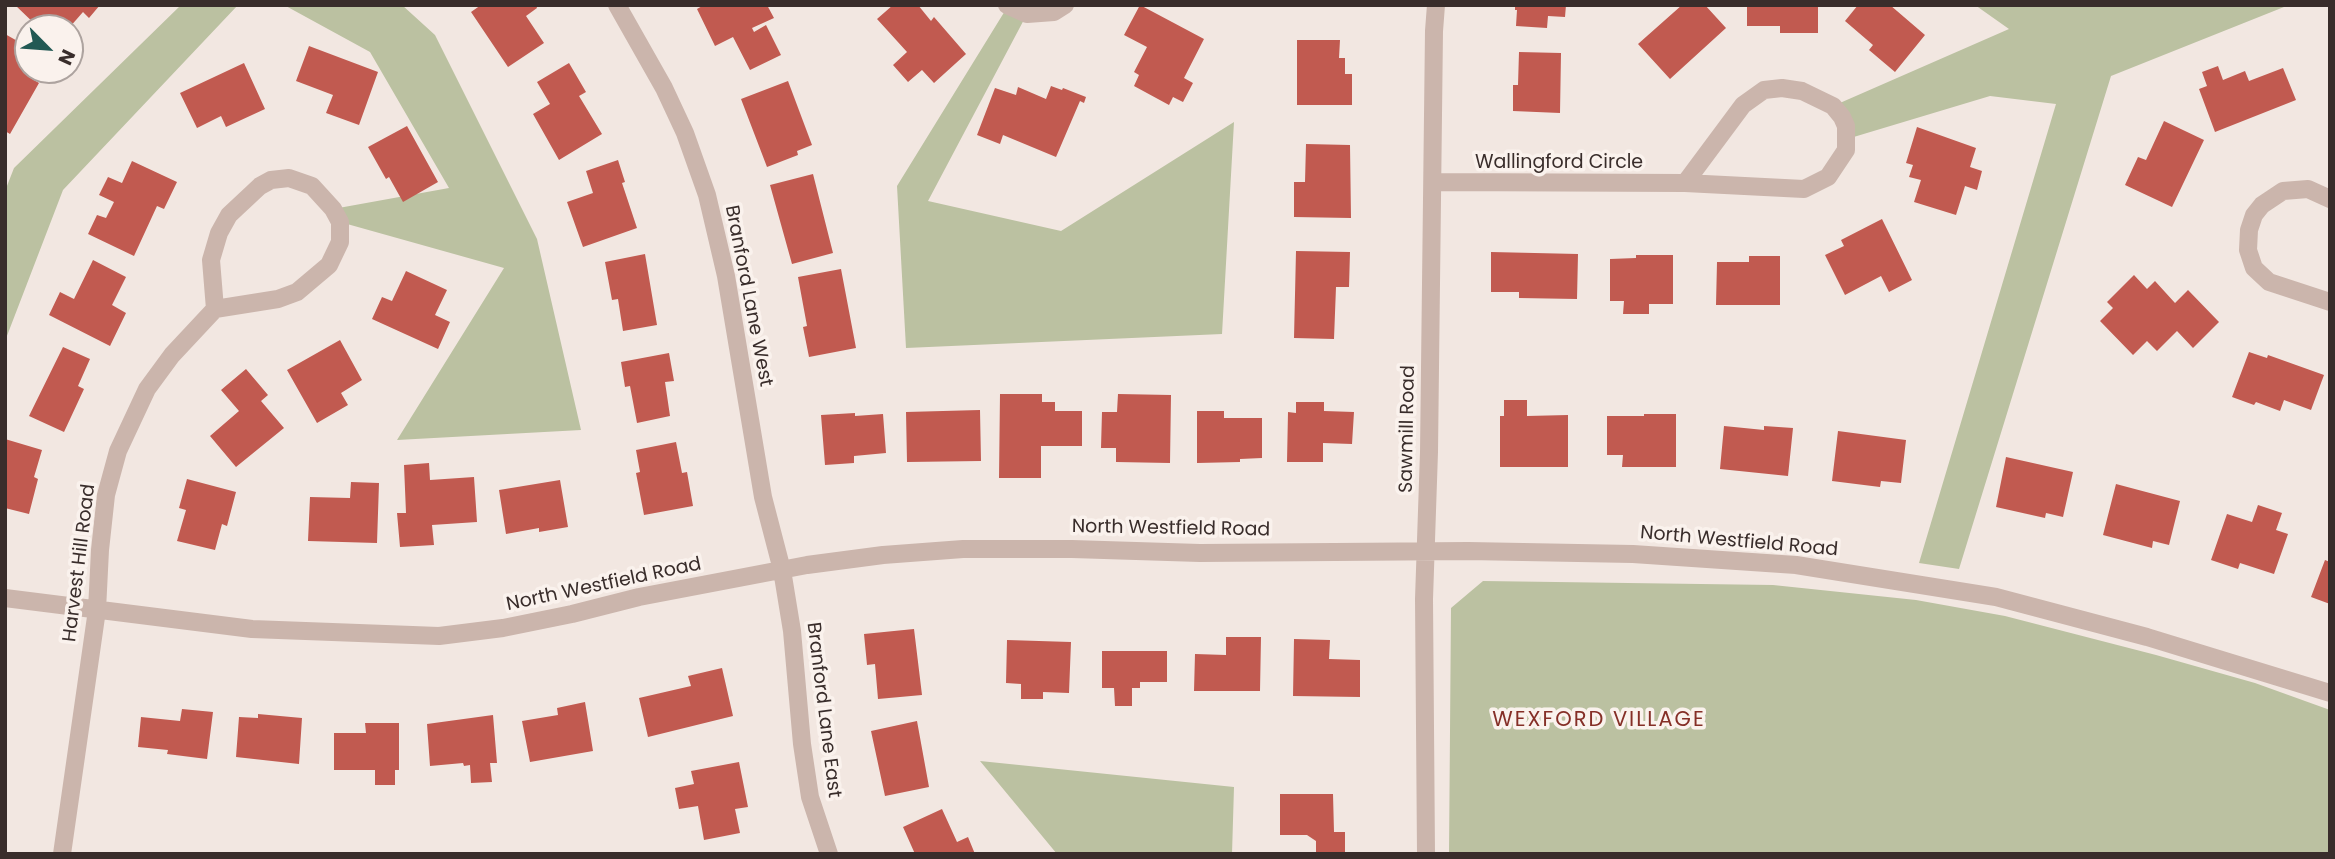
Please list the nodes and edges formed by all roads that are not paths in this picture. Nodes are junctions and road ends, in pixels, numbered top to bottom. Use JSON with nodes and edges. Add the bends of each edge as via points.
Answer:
{"nodes":[{"id":1,"x":617,"y":5,"type":"edge"},
{"id":2,"x":1007,"y":5,"type":"edge"},
{"id":3,"x":1065,"y":5,"type":"edge"},
{"id":4,"x":1436,"y":5,"type":"edge"},
{"id":5,"x":1434,"y":182,"type":"junction"},
{"id":6,"x":1685,"y":183,"type":"junction"},
{"id":7,"x":2330,"y":199,"type":"edge"},
{"id":8,"x":2330,"y":302,"type":"edge"},
{"id":9,"x":215,"y":309,"type":"junction"},
{"id":10,"x":1425,"y":552,"type":"junction"},
{"id":11,"x":782,"y":570,"type":"junction"},
{"id":12,"x":5,"y":598,"type":"edge"},
{"id":13,"x":97,"y":610,"type":"junction"},
{"id":14,"x":2330,"y":693,"type":"edge"},
{"id":15,"x":62,"y":854,"type":"edge"},
{"id":16,"x":830,"y":854,"type":"edge"},
{"id":17,"x":1426,"y":854,"type":"edge"}],
"edges":[{"from":1,"to":11,"type":"street","name":"Branford Lane West","via":[[664,88],[707,195],[726,276],[763,497]]},
{"from":2,"to":3,"type":"street","via":[[1027,14],[1054,12]]},
{"from":4,"to":5,"type":"street","name":"Sawmill Road"},
{"from":5,"to":6,"type":"street","name":"Wallingford Circle"},
{"from":5,"to":10,"type":"street","name":"Sawmill Road"},
{"from":6,"to":6,"type":"street","name":"Wallingford Circle","via":[[1804,190],[1828,177],[1839,164],[1846,150],[1846,126],[1833,106],[1802,91],[1764,90],[1742,105]]},
{"from":7,"to":8,"type":"street","via":[[2308,189],[2283,191],[2254,215],[2248,250],[2254,268],[2269,282]]},
{"from":9,"to":9,"type":"street","via":[[297,292],[329,265],[340,242],[340,222],[312,186],[289,178],[271,180],[229,215],[211,260]]},
{"from":9,"to":13,"type":"street","name":"Harvest Hill Road","via":[[147,389],[118,451],[106,495]]},
{"from":10,"to":11,"type":"street","name":"North Westfield Road","via":[[963,549]]},
{"from":10,"to":14,"type":"street","name":"North Westfield Road","via":[[1633,554],[1796,565],[1996,597]]},
{"from":10,"to":17,"type":"street","name":"Sawmill Road"},
{"from":11,"to":13,"type":"street","name":"North Westfield Road","via":[[514,626],[439,636],[252,629]]},
{"from":11,"to":16,"type":"street","name":"Branford Lane East","via":[[810,797]]},
{"from":12,"to":13,"type":"street","name":"North Westfield Road"},
{"from":13,"to":15,"type":"street","name":"Harvest Hill Road"}]}
